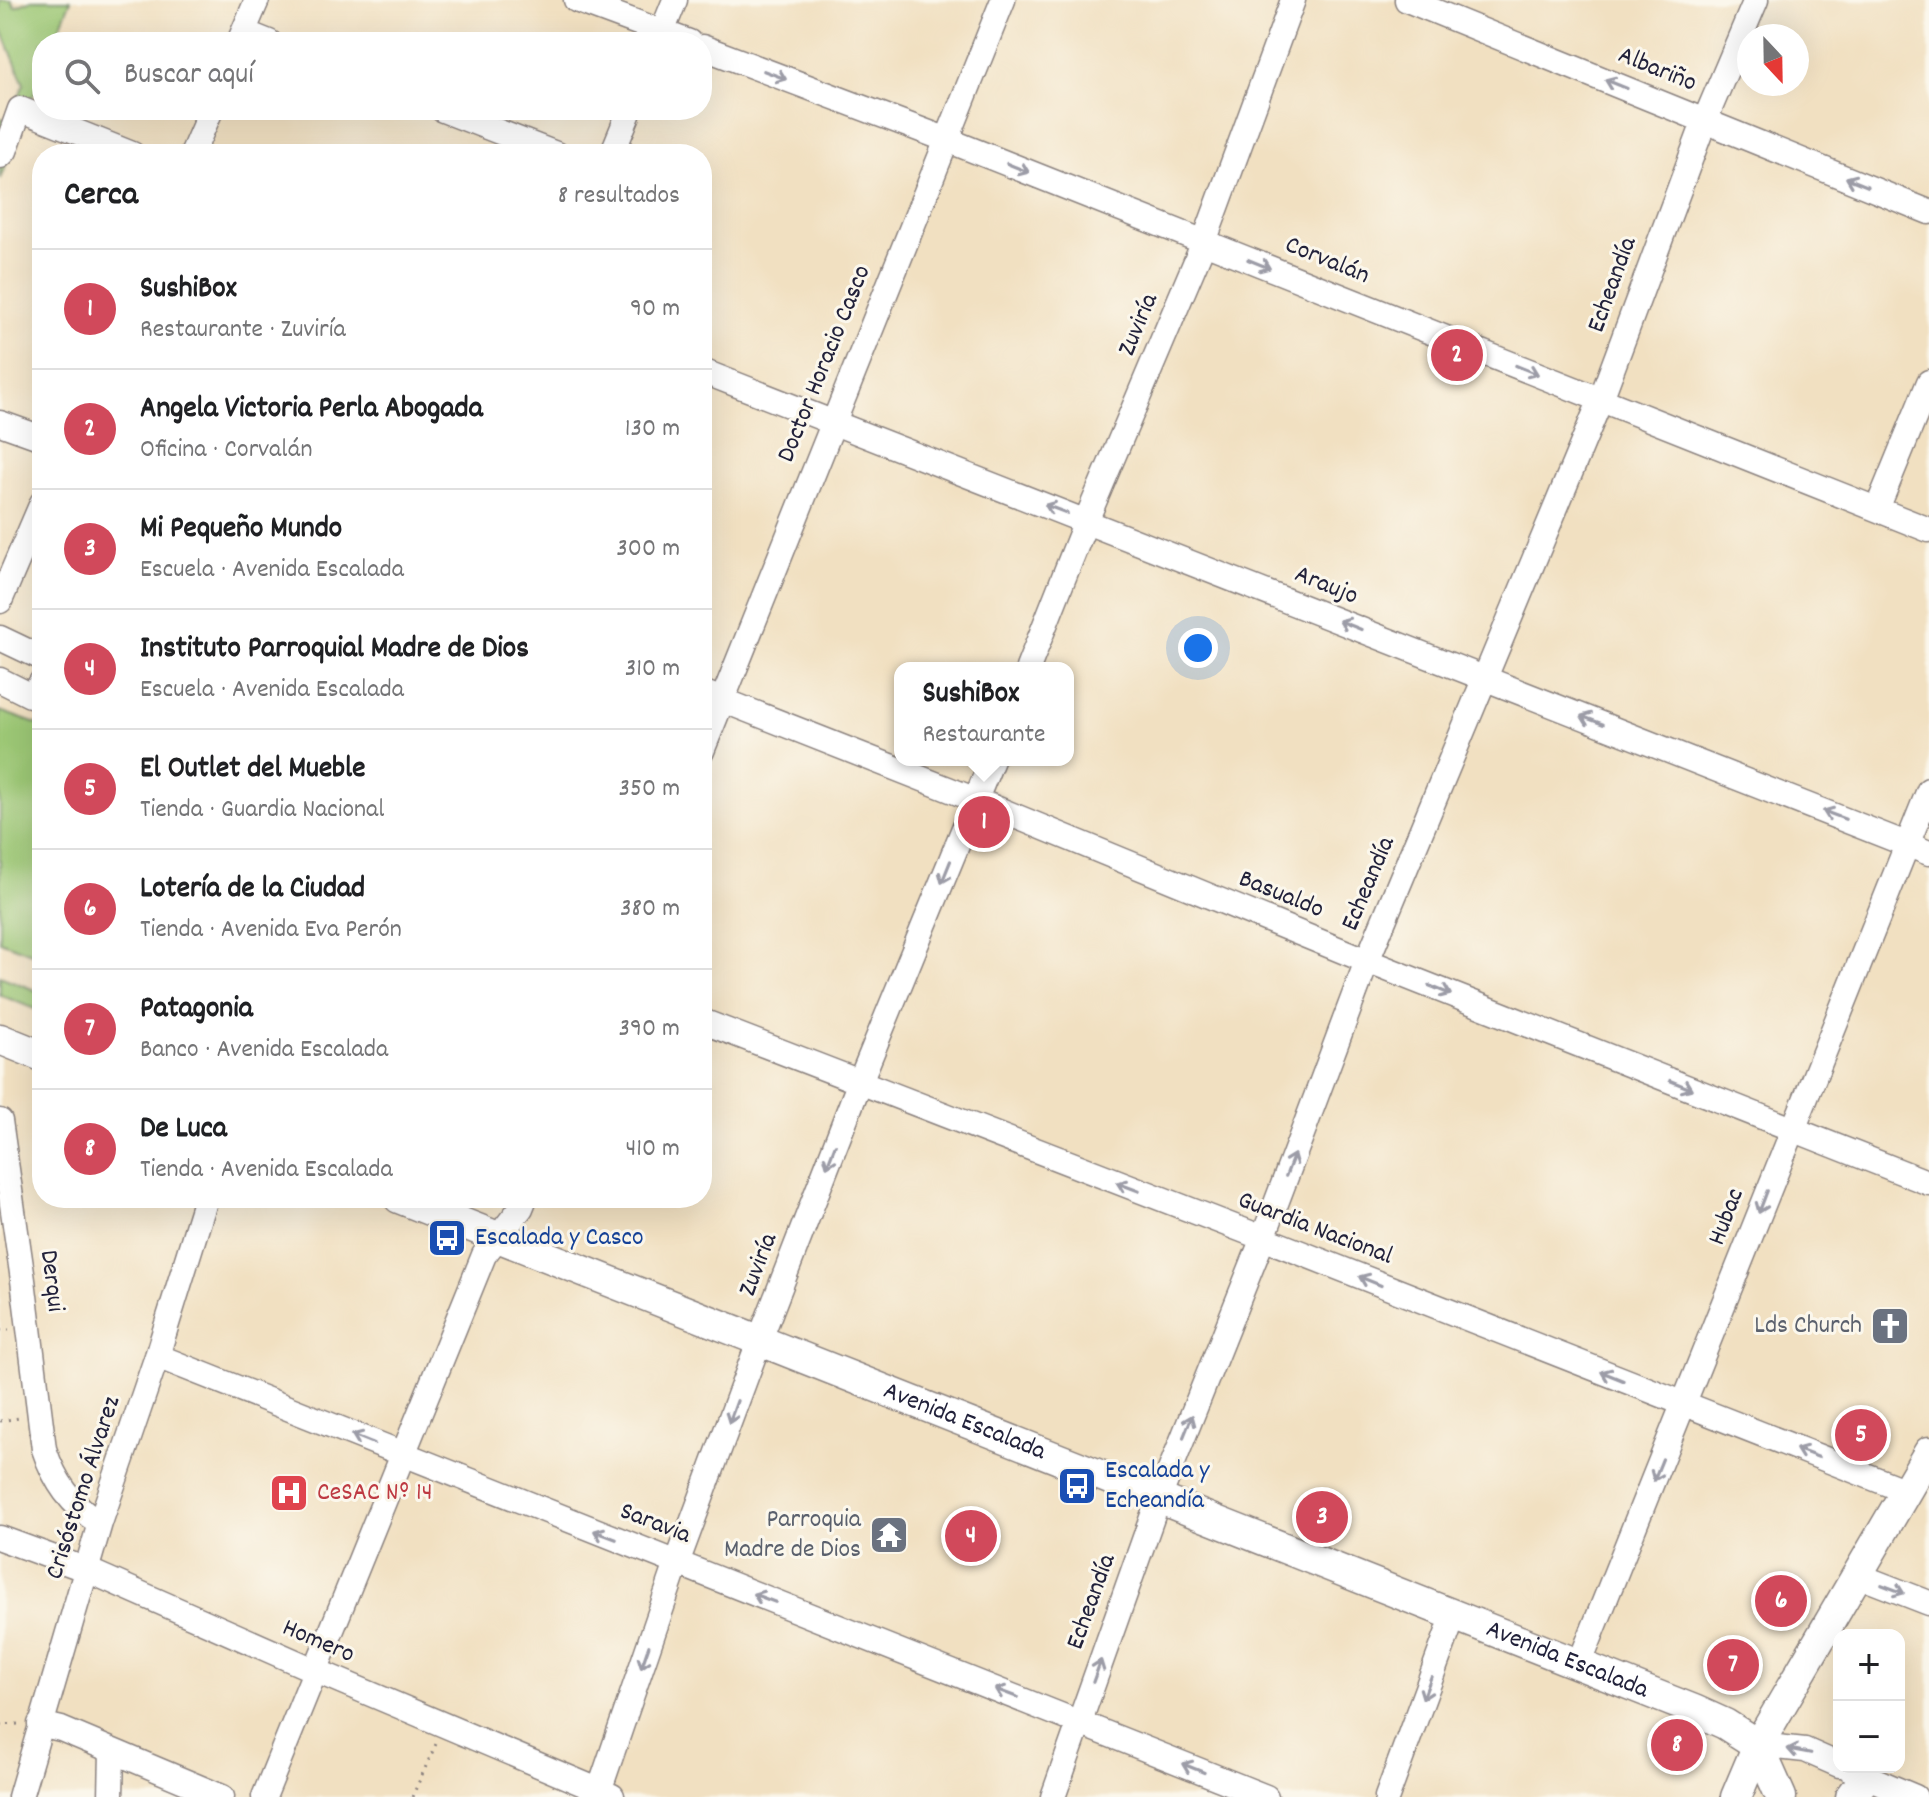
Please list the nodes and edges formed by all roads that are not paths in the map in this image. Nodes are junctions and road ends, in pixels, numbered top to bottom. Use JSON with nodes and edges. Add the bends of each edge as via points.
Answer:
{"nodes":[{"id":1,"x":257,"y":0,"type":"edge"},
{"id":2,"x":576,"y":0,"type":"edge"},
{"id":3,"x":675,"y":0,"type":"edge"},
{"id":4,"x":1003,"y":0,"type":"edge"},
{"id":5,"x":1293,"y":0,"type":"edge"},
{"id":6,"x":1407,"y":0,"type":"edge"},
{"id":7,"x":1756,"y":0,"type":"edge"},
{"id":8,"x":244,"y":32,"type":"edge"},
{"id":9,"x":649,"y":32,"type":"edge"},
{"id":10,"x":662,"y":32,"type":"edge"},
{"id":11,"x":712,"y":51,"type":"edge"},
{"id":12,"x":32,"y":114,"type":"edge"},
{"id":13,"x":47,"y":120,"type":"edge"},
{"id":14,"x":207,"y":120,"type":"edge"},
{"id":15,"x":469,"y":120,"type":"edge"},
{"id":16,"x":626,"y":120,"type":"edge"},
{"id":17,"x":1705,"y":120,"type":"junction"},
{"id":18,"x":945,"y":139,"type":"junction"},
{"id":19,"x":107,"y":144,"type":"edge"},
{"id":20,"x":196,"y":144,"type":"edge"},
{"id":21,"x":530,"y":144,"type":"edge"},
{"id":22,"x":616,"y":144,"type":"edge"},
{"id":23,"x":0,"y":156,"type":"edge"},
{"id":24,"x":1929,"y":212,"type":"edge"},
{"id":25,"x":1204,"y":242,"type":"junction"},
{"id":26,"x":712,"y":375,"type":"edge"},
{"id":27,"x":1929,"y":382,"type":"edge"},
{"id":28,"x":1601,"y":399,"type":"junction"},
{"id":29,"x":832,"y":421,"type":"junction"},
{"id":30,"x":0,"y":423,"type":"edge"},
{"id":31,"x":32,"y":434,"type":"edge"},
{"id":32,"x":1877,"y":509,"type":"junction"},
{"id":33,"x":1086,"y":521,"type":"junction"},
{"id":34,"x":32,"y":526,"type":"edge"},
{"id":35,"x":1929,"y":530,"type":"edge"},
{"id":36,"x":0,"y":601,"type":"edge"},
{"id":37,"x":3,"y":646,"type":"edge"},
{"id":38,"x":32,"y":655,"type":"edge"},
{"id":39,"x":1030,"y":662,"type":"edge"},
{"id":40,"x":1485,"y":678,"type":"junction"},
{"id":41,"x":0,"y":680,"type":"edge"},
{"id":42,"x":32,"y":694,"type":"edge"},
{"id":43,"x":712,"y":696,"type":"edge"},
{"id":44,"x":990,"y":766,"type":"edge"},
{"id":45,"x":1929,"y":790,"type":"edge"},
{"id":46,"x":976,"y":800,"type":"junction"},
{"id":47,"x":1918,"y":848,"type":"edge"},
{"id":48,"x":1367,"y":961,"type":"junction"},
{"id":49,"x":712,"y":1025,"type":"edge"},
{"id":50,"x":0,"y":1039,"type":"edge"},
{"id":51,"x":32,"y":1052,"type":"edge"},
{"id":52,"x":859,"y":1084,"type":"junction"},
{"id":53,"x":0,"y":1121,"type":"edge"},
{"id":54,"x":1791,"y":1129,"type":"junction"},
{"id":55,"x":1929,"y":1183,"type":"edge"},
{"id":56,"x":203,"y":1208,"type":"edge"},
{"id":57,"x":425,"y":1208,"type":"edge"},
{"id":58,"x":521,"y":1208,"type":"edge"},
{"id":59,"x":498,"y":1236,"type":"junction"},
{"id":60,"x":1263,"y":1238,"type":"junction"},
{"id":61,"x":760,"y":1339,"type":"junction"},
{"id":62,"x":157,"y":1356,"type":"junction"},
{"id":63,"x":1685,"y":1405,"type":"junction"},
{"id":64,"x":1929,"y":1452,"type":"edge"},
{"id":65,"x":403,"y":1455,"type":"junction"},
{"id":66,"x":1906,"y":1491,"type":"junction"},
{"id":67,"x":1159,"y":1498,"type":"junction"},
{"id":68,"x":100,"y":1523,"type":"junction"},
{"id":69,"x":0,"y":1538,"type":"edge"},
{"id":70,"x":677,"y":1563,"type":"junction"},
{"id":71,"x":87,"y":1570,"type":"junction"},
{"id":72,"x":1857,"y":1575,"type":"junction"},
{"id":73,"x":1929,"y":1603,"type":"edge"},
{"id":74,"x":1454,"y":1615,"type":"junction"},
{"id":75,"x":1579,"y":1665,"type":"junction"},
{"id":76,"x":314,"y":1670,"type":"junction"},
{"id":77,"x":1079,"y":1721,"type":"junction"},
{"id":78,"x":40,"y":1724,"type":"junction"},
{"id":79,"x":1758,"y":1745,"type":"junction"},
{"id":80,"x":112,"y":1751,"type":"junction"},
{"id":81,"x":1850,"y":1776,"type":"edge"},
{"id":82,"x":604,"y":1795,"type":"edge"},
{"id":83,"x":20,"y":1797,"type":"edge"},
{"id":84,"x":111,"y":1797,"type":"edge"},
{"id":85,"x":222,"y":1797,"type":"edge"},
{"id":86,"x":264,"y":1797,"type":"edge"},
{"id":87,"x":1053,"y":1797,"type":"edge"},
{"id":88,"x":1266,"y":1797,"type":"edge"},
{"id":89,"x":1387,"y":1797,"type":"edge"},
{"id":90,"x":1736,"y":1797,"type":"edge"},
{"id":91,"x":1781,"y":1797,"type":"edge"},
{"id":92,"x":1915,"y":1797,"type":"edge"}],
"edges":[{"from":1,"to":8,"type":"street"},
{"from":2,"to":9,"type":"street"},
{"from":3,"to":10,"type":"street"},
{"from":4,"to":18,"type":"street","name":"Doctor Horacio Casco"},
{"from":5,"to":25,"type":"street","name":"Zuviría"},
{"from":17,"to":6,"type":"street","name":"Albariño","one_way":true},
{"from":7,"to":17,"type":"street","name":"Echeandía"},
{"from":11,"to":18,"type":"street","name":"Corvalán","one_way":true},
{"from":12,"to":23,"type":"street","via":[[20,109]]},
{"from":13,"to":19,"type":"street"},
{"from":14,"to":20,"type":"street"},
{"from":15,"to":21,"type":"street"},
{"from":16,"to":22,"type":"street"},
{"from":24,"to":17,"type":"street","name":"Albariño","one_way":true},
{"from":17,"to":28,"type":"street","name":"Echeandía"},
{"from":18,"to":25,"type":"street","name":"Corvalán","one_way":true},
{"from":18,"to":29,"type":"street","name":"Doctor Horacio Casco"},
{"from":25,"to":28,"type":"street","name":"Corvalán","one_way":true},
{"from":25,"to":33,"type":"street","name":"Zuviría"},
{"from":26,"to":29,"type":"street","name":"Araujo"},
{"from":27,"to":32,"type":"street"},
{"from":28,"to":32,"type":"street","name":"Corvalán"},
{"from":28,"to":40,"type":"street","name":"Echeandía"},
{"from":33,"to":29,"type":"street","name":"Araujo","one_way":true},
{"from":29,"to":43,"type":"street","name":"Doctor Horacio Casco"},
{"from":30,"to":31,"type":"street"},
{"from":32,"to":35,"type":"street","name":"Corvalán"},
{"from":33,"to":39,"type":"street","name":"Zuviría"},
{"from":40,"to":33,"type":"street","name":"Araujo","one_way":true},
{"from":34,"to":36,"type":"street"},
{"from":37,"to":38,"type":"street"},
{"from":47,"to":40,"type":"street","name":"Araujo","one_way":true},
{"from":40,"to":48,"type":"street","name":"Echeandía"},
{"from":41,"to":42,"type":"street"},
{"from":43,"to":46,"type":"street","name":"Basualdo"},
{"from":44,"to":46,"type":"street","name":"Zuviría"},
{"from":45,"to":47,"type":"street","name":"Hubac"},
{"from":46,"to":48,"type":"street","name":"Basualdo"},
{"from":46,"to":52,"type":"street","name":"Zuviría","one_way":true},
{"from":47,"to":54,"type":"street","name":"Hubac"},
{"from":48,"to":54,"type":"street","name":"Basualdo","one_way":true},
{"from":60,"to":48,"type":"street","name":"Echeandía","one_way":true},
{"from":49,"to":52,"type":"street","name":"Guardia Nacional"},
{"from":50,"to":51,"type":"main road"},
{"from":60,"to":52,"type":"street","name":"Guardia Nacional","one_way":true},
{"from":52,"to":61,"type":"street","name":"Zuviría","one_way":true},
{"from":53,"to":68,"type":"street","name":"Derqui","via":[[44,1449],[66,1496]]},
{"from":54,"to":55,"type":"street","name":"Basualdo"},
{"from":54,"to":63,"type":"street","name":"Hubac","one_way":true},
{"from":56,"to":62,"type":"street","name":"Crisóstomo Álvarez"},
{"from":57,"to":59,"type":"main road","name":"Avenida Escalada"},
{"from":58,"to":59,"type":"street"},
{"from":59,"to":61,"type":"main road","name":"Avenida Escalada"},
{"from":59,"to":65,"type":"street","via":[[484,1255]]},
{"from":63,"to":60,"type":"street","name":"Guardia Nacional","one_way":true},
{"from":67,"to":60,"type":"street","name":"Echeandía","one_way":true},
{"from":61,"to":67,"type":"main road","name":"Avenida Escalada"},
{"from":61,"to":70,"type":"street","name":"Zuviría","one_way":true},
{"from":65,"to":62,"type":"street","name":"Saravia","one_way":true},
{"from":62,"to":68,"type":"street","name":"Crisóstomo Álvarez"},
{"from":66,"to":63,"type":"street","name":"Guardia Nacional","one_way":true},
{"from":63,"to":75,"type":"street","name":"Hubac","one_way":true},
{"from":64,"to":66,"type":"main road"},
{"from":70,"to":65,"type":"street","name":"Saravia","one_way":true},
{"from":65,"to":76,"type":"street"},
{"from":66,"to":72,"type":"main road"},
{"from":67,"to":74,"type":"main road","name":"Avenida Escalada"},
{"from":77,"to":67,"type":"street","name":"Echeandía","one_way":true},
{"from":68,"to":71,"type":"street","name":"Crisóstomo Álvarez"},
{"from":69,"to":71,"type":"street","name":"Homero"},
{"from":77,"to":70,"type":"street","name":"Saravia","one_way":true},
{"from":70,"to":82,"type":"street","name":"Zuviría","one_way":true},
{"from":71,"to":76,"type":"street","name":"Homero"},
{"from":71,"to":78,"type":"street","name":"Crisóstomo Álvarez"},
{"from":72,"to":73,"type":"street","one_way":true},
{"from":72,"to":79,"type":"main road"},
{"from":74,"to":75,"type":"main road","name":"Avenida Escalada"},
{"from":74,"to":89,"type":"street","one_way":true},
{"from":75,"to":79,"type":"main road","name":"Avenida Escalada","via":[[1694,1710]]},
{"from":76,"to":82,"type":"street","name":"Homero"},
{"from":76,"to":86,"type":"street"},
{"from":77,"to":87,"type":"street","name":"Echeandía"},
{"from":88,"to":77,"type":"street","name":"Saravia","one_way":true},
{"from":78,"to":80,"type":"street"},
{"from":78,"to":83,"type":"street","name":"Crisóstomo Álvarez"},
{"from":81,"to":79,"type":"street","name":"Avenida Escalada","one_way":true,"via":[[1805,1750]]},
{"from":79,"to":90,"type":"main road"},
{"from":79,"to":91,"type":"main road"},
{"from":80,"to":84,"type":"street"},
{"from":80,"to":85,"type":"street"},
{"from":81,"to":92,"type":"street","name":"Avenida Escalada"}]}
